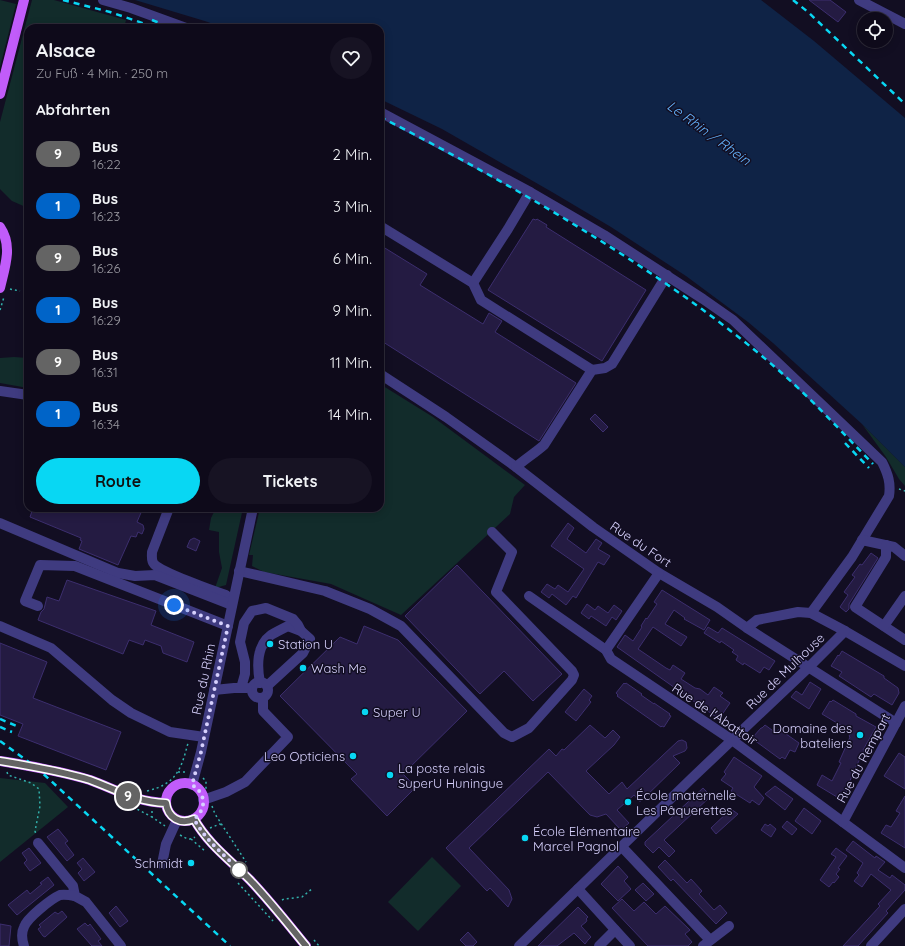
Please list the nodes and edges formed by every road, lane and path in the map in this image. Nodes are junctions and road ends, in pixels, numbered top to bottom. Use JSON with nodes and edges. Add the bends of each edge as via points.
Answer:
{"nodes":[{"id":1,"x":24,"y":0,"type":"edge"},
{"id":2,"x":103,"y":0,"type":"edge"},
{"id":3,"x":859,"y":0,"type":"edge"},
{"id":4,"x":175,"y":24,"type":"edge"},
{"id":5,"x":905,"y":24,"type":"edge"},
{"id":6,"x":0,"y":94,"type":"edge"},
{"id":7,"x":384,"y":114,"type":"edge"},
{"id":8,"x":530,"y":192,"type":"junction"},
{"id":9,"x":0,"y":226,"type":"edge"},
{"id":10,"x":384,"y":228,"type":"edge"},
{"id":11,"x":4,"y":254,"type":"edge"},
{"id":12,"x":667,"y":275,"type":"junction"},
{"id":13,"x":473,"y":283,"type":"junction"},
{"id":14,"x":0,"y":288,"type":"edge"},
{"id":15,"x":592,"y":370,"type":"junction"},
{"id":16,"x":384,"y":377,"type":"edge"},
{"id":17,"x":0,"y":391,"type":"edge"},
{"id":18,"x":24,"y":394,"type":"edge"},
{"id":19,"x":516,"y":467,"type":"junction"},
{"id":20,"x":167,"y":512,"type":"edge"},
{"id":21,"x":253,"y":512,"type":"edge"},
{"id":22,"x":0,"y":523,"type":"edge"},
{"id":23,"x":492,"y":532,"type":"dead end"},
{"id":24,"x":862,"y":540,"type":"junction"},
{"id":25,"x":886,"y":545,"type":"junction"},
{"id":26,"x":905,"y":556,"type":"edge"},
{"id":27,"x":240,"y":572,"type":"junction"},
{"id":28,"x":659,"y":573,"type":"junction"},
{"id":29,"x":529,"y":596,"type":"dead end"},
{"id":30,"x":905,"y":596,"type":"edge"},
{"id":31,"x":233,"y":602,"type":"junction"},
{"id":32,"x":38,"y":606,"type":"dead end"},
{"id":33,"x":811,"y":613,"type":"junction"},
{"id":34,"x":0,"y":626,"type":"edge"},
{"id":35,"x":228,"y":626,"type":"junction"},
{"id":36,"x":884,"y":626,"type":"junction"},
{"id":37,"x":747,"y":628,"type":"junction"},
{"id":38,"x":845,"y":630,"type":"junction"},
{"id":39,"x":301,"y":631,"type":"junction"},
{"id":40,"x":905,"y":640,"type":"edge"},
{"id":41,"x":606,"y":650,"type":"junction"},
{"id":42,"x":905,"y":666,"type":"edge"},
{"id":43,"x":809,"y":667,"type":"junction"},
{"id":44,"x":260,"y":686,"type":"junction"},
{"id":45,"x":241,"y":688,"type":"junction"},
{"id":46,"x":214,"y":690,"type":"junction"},
{"id":47,"x":263,"y":698,"type":"junction"},
{"id":48,"x":905,"y":706,"type":"edge"},
{"id":49,"x":896,"y":723,"type":"junction"},
{"id":50,"x":193,"y":735,"type":"junction"},
{"id":51,"x":204,"y":737,"type":"junction"},
{"id":52,"x":732,"y":740,"type":"junction"},
{"id":53,"x":3,"y":762,"type":"edge"},
{"id":54,"x":192,"y":785,"type":"junction"},
{"id":55,"x":141,"y":789,"type":"dead end"},
{"id":56,"x":203,"y":800,"type":"junction"},
{"id":57,"x":166,"y":803,"type":"junction"},
{"id":58,"x":194,"y":819,"type":"junction"},
{"id":59,"x":177,"y":820,"type":"junction"},
{"id":60,"x":843,"y":822,"type":"junction"},
{"id":61,"x":191,"y":839,"type":"dead end"},
{"id":62,"x":38,"y":843,"type":"joint"},
{"id":63,"x":622,"y":847,"type":"junction"},
{"id":64,"x":206,"y":852,"type":"dead end"},
{"id":65,"x":162,"y":864,"type":"dead end"},
{"id":66,"x":905,"y":868,"type":"edge"},
{"id":67,"x":234,"y":878,"type":"dead end"},
{"id":68,"x":313,"y":888,"type":"dead end"},
{"id":69,"x":578,"y":889,"type":"junction"},
{"id":70,"x":75,"y":896,"type":"junction"},
{"id":71,"x":280,"y":902,"type":"dead end"},
{"id":72,"x":905,"y":909,"type":"edge"},
{"id":73,"x":273,"y":922,"type":"dead end"},
{"id":74,"x":729,"y":926,"type":"dead end"},
{"id":75,"x":615,"y":930,"type":"junction"},
{"id":76,"x":706,"y":943,"type":"edge"},
{"id":77,"x":521,"y":945,"type":"edge"},
{"id":78,"x":24,"y":946,"type":"edge"},
{"id":79,"x":121,"y":946,"type":"edge"},
{"id":80,"x":306,"y":946,"type":"edge"},
{"id":81,"x":598,"y":946,"type":"edge"},
{"id":82,"x":630,"y":946,"type":"edge"},
{"id":83,"x":871,"y":946,"type":"edge"}],
"edges":[{"from":1,"to":6,"type":"main road"},
{"from":2,"to":4,"type":"street"},
{"from":3,"to":5,"type":"street"},
{"from":7,"to":8,"type":"street"},
{"from":8,"to":12,"type":"street"},
{"from":8,"to":13,"type":"street"},
{"from":9,"to":11,"type":"main road","via":[[8,248]]},
{"from":10,"to":13,"type":"street"},
{"from":11,"to":14,"type":"main road"},
{"from":12,"to":15,"type":"street","via":[[612,364]]},
{"from":12,"to":24,"type":"street","via":[[733,320],[882,462],[891,486],[889,496]]},
{"from":13,"to":15,"type":"street","via":[[480,300]]},
{"from":15,"to":19,"type":"street","via":[[544,445]]},
{"from":16,"to":19,"type":"street","name":"Rue du Fort"},
{"from":17,"to":18,"type":"street"},
{"from":19,"to":28,"type":"street","name":"Rue du Fort","via":[[593,527]]},
{"from":20,"to":31,"type":"street","via":[[152,552],[151,559],[154,564]]},
{"from":21,"to":27,"type":"street","name":"Rue du Rhin"},
{"from":22,"to":31,"type":"street","via":[[118,574],[155,575]]},
{"from":23,"to":27,"type":"street","via":[[512,552],[496,592],[574,675],[529,728],[512,737],[504,733],[401,626],[370,609],[325,591]]},
{"from":24,"to":25,"type":"street"},
{"from":24,"to":33,"type":"street"},
{"from":25,"to":26,"type":"street","via":[[894,547]]},
{"from":25,"to":36,"type":"street","via":[[886,557],[855,607]]},
{"from":27,"to":31,"type":"street","name":"Rue du Rhin"},
{"from":28,"to":37,"type":"street","name":"Rue du Fort"},
{"from":28,"to":41,"type":"street"},
{"from":29,"to":41,"type":"street","name":"Rue de l'Abattoir"},
{"from":30,"to":36,"type":"street"},
{"from":31,"to":35,"type":"street","name":"Rue du Rhin"},
{"from":32,"to":35,"type":"street","via":[[25,601],[40,565],[75,566]]},
{"from":33,"to":37,"type":"street","via":[[798,612],[757,620]]},
{"from":33,"to":38,"type":"street"},
{"from":34,"to":50,"type":"street","via":[[51,648],[131,713],[170,732]]},
{"from":35,"to":46,"type":"street","name":"Rue du Rhin"},
{"from":36,"to":40,"type":"street"},
{"from":37,"to":43,"type":"street","name":"Rue du Fort"},
{"from":38,"to":42,"type":"street"},
{"from":38,"to":43,"type":"street","name":"Rue de Mulhouse"},
{"from":39,"to":44,"type":"street","via":[[310,639],[303,653]]},
{"from":39,"to":44,"type":"street","via":[[288,626],[271,635],[262,644],[257,666]]},
{"from":39,"to":45,"type":"street","via":[[293,619],[266,608],[252,611],[244,623],[240,642],[245,662]]},
{"from":41,"to":52,"type":"street","name":"Rue de l'Abattoir","via":[[611,659]]},
{"from":43,"to":49,"type":"street","name":"Rue du Fort"},
{"from":43,"to":52,"type":"street","name":"Rue de Mulhouse"},
{"from":44,"to":45,"type":"street"},
{"from":44,"to":47,"type":"street","via":[[267,694]]},
{"from":44,"to":47,"type":"street","via":[[252,693]]},
{"from":45,"to":46,"type":"street"},
{"from":46,"to":51,"type":"street","name":"Rue du Rhin"},
{"from":47,"to":56,"type":"street","via":[[262,711],[288,737],[245,782]]},
{"from":48,"to":49,"type":"street","name":"Rue du Rempart"},
{"from":49,"to":60,"type":"street","name":"Rue du Rempart"},
{"from":50,"to":51,"type":"street"},
{"from":50,"to":55,"type":"path","via":[[188,742],[178,772],[169,782],[147,791]]},
{"from":51,"to":54,"type":"street","name":"Rue du Rhin"},
{"from":52,"to":60,"type":"street","name":"Rue de l'Abattoir"},
{"from":52,"to":63,"type":"street","name":"Rue de Mulhouse"},
{"from":53,"to":57,"type":"main road","via":[[77,777],[151,803]]},
{"from":53,"to":62,"type":"path","via":[[8,775],[31,783],[39,789],[40,806],[35,830]]},
{"from":54,"to":56,"type":"main road","via":[[200,791]]},
{"from":54,"to":57,"type":"main road","via":[[180,784],[174,787]]},
{"from":56,"to":58,"type":"main road","via":[[202,811]]},
{"from":57,"to":59,"type":"main road","via":[[169,813]]},
{"from":58,"to":59,"type":"main road"},
{"from":58,"to":80,"type":"main road","via":[[209,842],[251,881]]},
{"from":59,"to":65,"type":"street","via":[[166,844]]},
{"from":60,"to":66,"type":"street","name":"Rue de l'Abattoir"},
{"from":61,"to":64,"type":"path"},
{"from":62,"to":70,"type":"street","via":[[73,886]]},
{"from":63,"to":69,"type":"street","name":"Rue de Mulhouse"},
{"from":63,"to":76,"type":"street"},
{"from":67,"to":73,"type":"path"},
{"from":68,"to":71,"type":"path","via":[[302,897],[284,899]]},
{"from":69,"to":75,"type":"street"},
{"from":69,"to":77,"type":"street","name":"Rue de Mulhouse"},
{"from":70,"to":78,"type":"street","via":[[61,895],[54,898],[28,920],[22,937]]},
{"from":70,"to":79,"type":"street","via":[[86,902]]},
{"from":72,"to":83,"type":"street"},
{"from":74,"to":76,"type":"street"},
{"from":75,"to":81,"type":"street"},
{"from":75,"to":82,"type":"street"}]}
